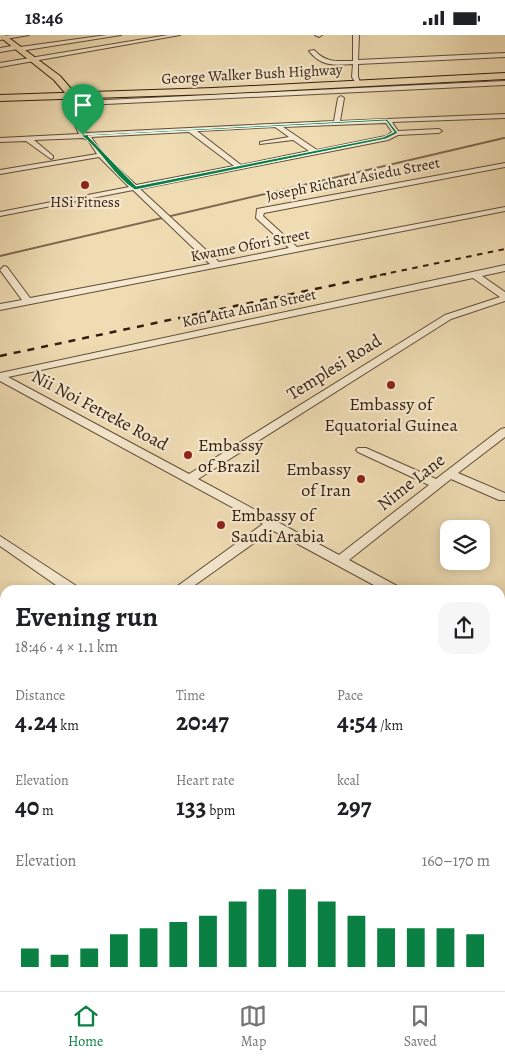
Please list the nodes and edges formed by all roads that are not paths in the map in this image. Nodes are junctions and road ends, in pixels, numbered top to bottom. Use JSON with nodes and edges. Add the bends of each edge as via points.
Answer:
{"nodes":[{"id":1,"x":26,"y":35,"type":"edge"},
{"id":2,"x":118,"y":35,"type":"edge"},
{"id":3,"x":177,"y":35,"type":"edge"},
{"id":4,"x":356,"y":35,"type":"edge"},
{"id":5,"x":2,"y":37,"type":"edge"},
{"id":6,"x":19,"y":48,"type":"junction"},
{"id":7,"x":0,"y":50,"type":"edge"},
{"id":8,"x":312,"y":51,"type":"dead end"},
{"id":9,"x":505,"y":55,"type":"edge"},
{"id":10,"x":32,"y":59,"type":"junction"},
{"id":11,"x":355,"y":62,"type":"junction"},
{"id":12,"x":0,"y":65,"type":"edge"},
{"id":13,"x":505,"y":78,"type":"edge"},
{"id":14,"x":357,"y":83,"type":"junction"},
{"id":15,"x":109,"y":97,"type":"junction"},
{"id":16,"x":341,"y":98,"type":"dead end"},
{"id":17,"x":73,"y":99,"type":"junction"},
{"id":18,"x":1,"y":101,"type":"edge"},
{"id":19,"x":505,"y":116,"type":"edge"},
{"id":20,"x":387,"y":120,"type":"junction"},
{"id":21,"x":337,"y":122,"type":"junction"},
{"id":22,"x":276,"y":125,"type":"junction"},
{"id":23,"x":190,"y":129,"type":"junction"},
{"id":24,"x":439,"y":131,"type":"dead end"},
{"id":25,"x":396,"y":133,"type":"junction"},
{"id":26,"x":88,"y":136,"type":"junction"},
{"id":27,"x":294,"y":137,"type":"junction"},
{"id":28,"x":27,"y":138,"type":"junction"},
{"id":29,"x":0,"y":140,"type":"edge"},
{"id":30,"x":262,"y":143,"type":"dead end"},
{"id":31,"x":315,"y":152,"type":"junction"},
{"id":32,"x":101,"y":155,"type":"junction"},
{"id":33,"x":51,"y":157,"type":"dead end"},
{"id":34,"x":505,"y":165,"type":"edge"},
{"id":35,"x":240,"y":167,"type":"junction"},
{"id":36,"x":0,"y":172,"type":"edge"},
{"id":37,"x":135,"y":188,"type":"junction"},
{"id":38,"x":505,"y":209,"type":"edge"},
{"id":39,"x":0,"y":214,"type":"edge"},
{"id":40,"x":296,"y":250,"type":"junction"},
{"id":41,"x":218,"y":265,"type":"junction"},
{"id":42,"x":505,"y":268,"type":"edge"},
{"id":43,"x":4,"y":269,"type":"dead end"},
{"id":44,"x":475,"y":275,"type":"junction"},
{"id":45,"x":505,"y":297,"type":"edge"},
{"id":46,"x":28,"y":302,"type":"junction"},
{"id":47,"x":0,"y":307,"type":"edge"},
{"id":48,"x":0,"y":376,"type":"edge"},
{"id":49,"x":505,"y":431,"type":"edge"},
{"id":50,"x":362,"y":450,"type":"dead end"},
{"id":51,"x":450,"y":474,"type":"junction"},
{"id":52,"x":189,"y":479,"type":"junction"},
{"id":53,"x":437,"y":484,"type":"junction"},
{"id":54,"x":503,"y":497,"type":"dead end"},
{"id":55,"x":272,"y":524,"type":"junction"},
{"id":56,"x":0,"y":540,"type":"edge"},
{"id":57,"x":339,"y":561,"type":"junction"},
{"id":58,"x":66,"y":585,"type":"edge"},
{"id":59,"x":185,"y":585,"type":"edge"},
{"id":60,"x":385,"y":585,"type":"edge"}],
"edges":[{"from":1,"to":5,"type":"street"},
{"from":2,"to":6,"type":"street"},
{"from":3,"to":10,"type":"street"},
{"from":4,"to":11,"type":"street"},
{"from":5,"to":6,"type":"main road"},
{"from":6,"to":7,"type":"street"},
{"from":6,"to":10,"type":"main road"},
{"from":8,"to":11,"type":"street","via":[[324,61]]},
{"from":9,"to":11,"type":"street"},
{"from":10,"to":12,"type":"street"},
{"from":10,"to":17,"type":"main road"},
{"from":11,"to":14,"type":"street"},
{"from":13,"to":14,"type":"highway","name":"George Walker Bush Highway"},
{"from":13,"to":15,"type":"highway","name":"George Walker Bush Highway"},
{"from":13,"to":17,"type":"street"},
{"from":14,"to":15,"type":"highway","name":"George Walker Bush Highway"},
{"from":15,"to":17,"type":"highway"},
{"from":15,"to":17,"type":"highway","via":[[84,94]]},
{"from":16,"to":21,"type":"street"},
{"from":17,"to":18,"type":"highway","via":[[44,97]]},
{"from":17,"to":18,"type":"highway","via":[[60,103]]},
{"from":17,"to":26,"type":"street"},
{"from":19,"to":20,"type":"street"},
{"from":20,"to":21,"type":"street"},
{"from":20,"to":25,"type":"street"},
{"from":21,"to":22,"type":"street"},
{"from":22,"to":23,"type":"street"},
{"from":22,"to":27,"type":"street"},
{"from":23,"to":26,"type":"street"},
{"from":23,"to":35,"type":"street"},
{"from":24,"to":25,"type":"street"},
{"from":25,"to":31,"type":"street","via":[[388,138]]},
{"from":26,"to":28,"type":"street"},
{"from":26,"to":32,"type":"street"},
{"from":27,"to":30,"type":"street"},
{"from":27,"to":31,"type":"street"},
{"from":28,"to":29,"type":"street"},
{"from":28,"to":33,"type":"street"},
{"from":31,"to":35,"type":"street"},
{"from":32,"to":36,"type":"street"},
{"from":32,"to":37,"type":"street"},
{"from":34,"to":40,"type":"street","name":"Joseph Richard Asiedu Street","via":[[260,211],[258,216]]},
{"from":35,"to":37,"type":"street"},
{"from":37,"to":39,"type":"street"},
{"from":37,"to":41,"type":"street"},
{"from":38,"to":40,"type":"street","name":"Kwame Ofori Street"},
{"from":40,"to":41,"type":"street","name":"Kwame Ofori Street"},
{"from":41,"to":46,"type":"street","name":"Kwame Ofori Street"},
{"from":42,"to":44,"type":"street","name":"Kofi Atta Annan Street"},
{"from":43,"to":46,"type":"street"},
{"from":44,"to":45,"type":"street"},
{"from":44,"to":48,"type":"street","name":"Kofi Atta Annan Street"},
{"from":45,"to":52,"type":"street","name":"Templesi Road","via":[[448,317]]},
{"from":46,"to":47,"type":"street","name":"Kwame Ofori Street"},
{"from":48,"to":52,"type":"street","name":"Nii Noi Fetreke Road"},
{"from":49,"to":51,"type":"street","name":"Nime Lane"},
{"from":50,"to":53,"type":"street"},
{"from":51,"to":53,"type":"street","name":"Nime Lane"},
{"from":51,"to":54,"type":"street"},
{"from":52,"to":55,"type":"street","name":"Nii Noi Fetreke Road"},
{"from":53,"to":57,"type":"street","name":"Nime Lane"},
{"from":55,"to":57,"type":"street","name":"Nii Noi Fetreke Road"},
{"from":55,"to":59,"type":"street"},
{"from":56,"to":58,"type":"street"},
{"from":57,"to":60,"type":"street","name":"Nii Noi Fetreke Road"}]}
